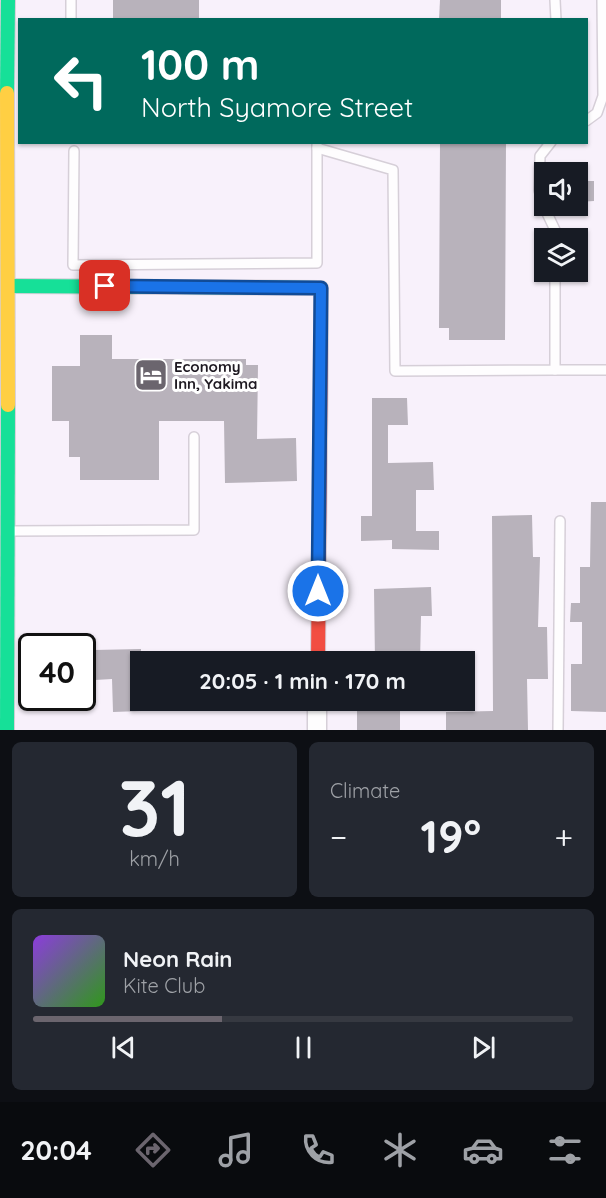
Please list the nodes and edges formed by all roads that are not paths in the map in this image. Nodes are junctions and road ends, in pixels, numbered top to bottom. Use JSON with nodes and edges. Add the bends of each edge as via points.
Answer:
{"nodes":[{"id":1,"x":0,"y":0,"type":"edge"},
{"id":2,"x":8,"y":0,"type":"edge"},
{"id":3,"x":71,"y":0,"type":"edge"},
{"id":4,"x":555,"y":0,"type":"edge"},
{"id":5,"x":602,"y":0,"type":"edge"},
{"id":6,"x":71,"y":18,"type":"edge"},
{"id":7,"x":556,"y":18,"type":"edge"},
{"id":8,"x":13,"y":115,"type":"edge"},
{"id":9,"x":588,"y":120,"type":"edge"},
{"id":10,"x":549,"y":144,"type":"edge"},
{"id":11,"x":317,"y":145,"type":"edge"},
{"id":12,"x":4,"y":151,"type":"edge"},
{"id":13,"x":74,"y":151,"type":"dead end"},
{"id":14,"x":554,"y":228,"type":"edge"},
{"id":15,"x":555,"y":282,"type":"edge"},
{"id":16,"x":9,"y":286,"type":"junction"},
{"id":17,"x":555,"y":370,"type":"junction"},
{"id":18,"x":606,"y":370,"type":"edge"},
{"id":19,"x":194,"y":437,"type":"dead end"},
{"id":20,"x":4,"y":450,"type":"edge"},
{"id":21,"x":561,"y":521,"type":"dead end"},
{"id":22,"x":8,"y":531,"type":"junction"},
{"id":23,"x":4,"y":624,"type":"edge"},
{"id":24,"x":318,"y":651,"type":"edge"},
{"id":25,"x":317,"y":711,"type":"edge"},
{"id":26,"x":7,"y":730,"type":"edge"},
{"id":27,"x":317,"y":730,"type":"edge"},
{"id":28,"x":558,"y":730,"type":"edge"}],
"edges":[{"from":1,"to":2,"type":"lane"},
{"from":2,"to":8,"type":"main road"},
{"from":3,"to":6,"type":"lane"},
{"from":4,"to":7,"type":"lane"},
{"from":5,"to":9,"type":"lane","via":[[603,96],[597,114]]},
{"from":8,"to":12,"type":"main road"},
{"from":10,"to":14,"type":"lane","via":[[540,156],[539,181]]},
{"from":11,"to":13,"type":"lane","via":[[317,263],[307,264],[73,264]]},
{"from":11,"to":17,"type":"lane","via":[[393,170],[395,370]]},
{"from":12,"to":16,"type":"main road"},
{"from":15,"to":17,"type":"lane"},
{"from":16,"to":20,"type":"main road"},
{"from":16,"to":24,"type":"main road","via":[[321,288]]},
{"from":17,"to":18,"type":"lane"},
{"from":19,"to":22,"type":"lane","via":[[194,530]]},
{"from":20,"to":22,"type":"main road"},
{"from":21,"to":28,"type":"lane"},
{"from":22,"to":23,"type":"main road"},
{"from":23,"to":26,"type":"main road"},
{"from":25,"to":27,"type":"street"}]}
